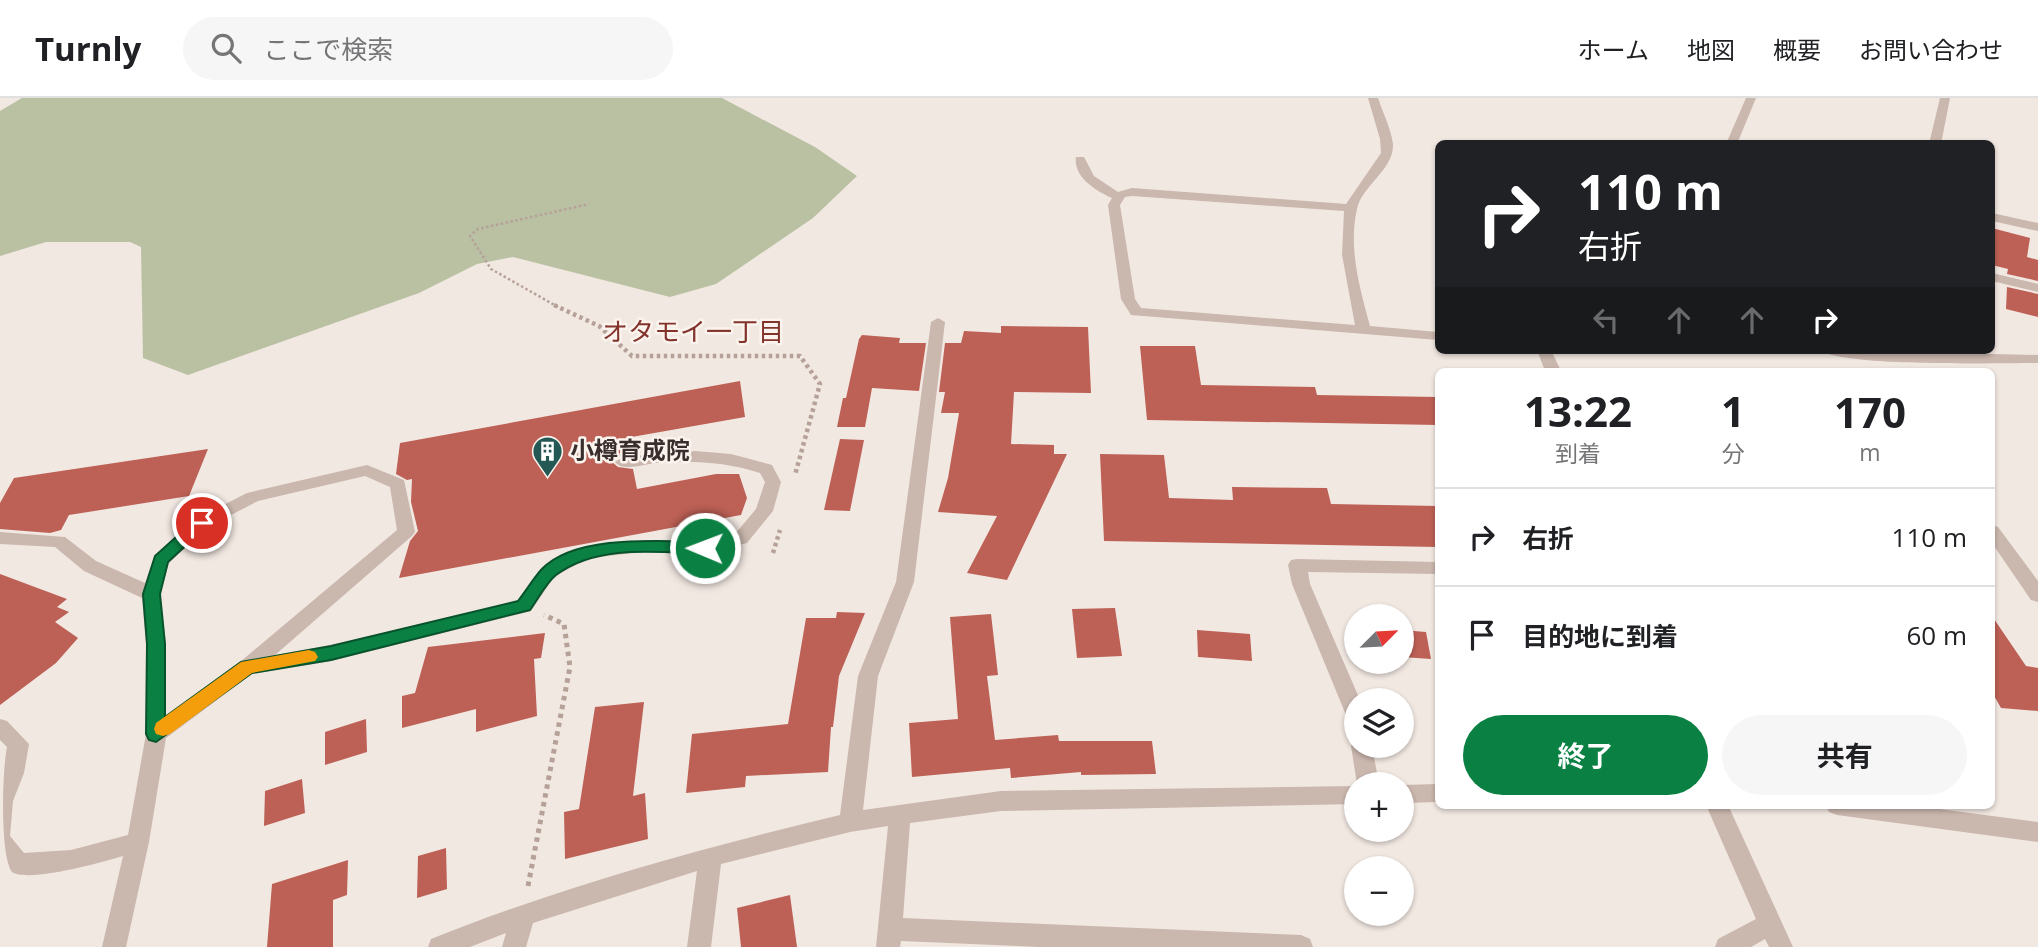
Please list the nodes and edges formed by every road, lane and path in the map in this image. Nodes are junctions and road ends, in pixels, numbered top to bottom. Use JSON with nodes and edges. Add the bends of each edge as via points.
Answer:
{"nodes":[{"id":1,"x":1373,"y":98,"type":"edge"},
{"id":2,"x":1751,"y":98,"type":"edge"},
{"id":3,"x":1945,"y":98,"type":"edge"},
{"id":4,"x":1733,"y":140,"type":"edge"},
{"id":5,"x":1936,"y":140,"type":"edge"},
{"id":6,"x":1080,"y":159,"type":"dead end"},
{"id":7,"x":1119,"y":197,"type":"junction"},
{"id":8,"x":589,"y":204,"type":"dead end"},
{"id":9,"x":1351,"y":208,"type":"junction"},
{"id":10,"x":1995,"y":218,"type":"edge"},
{"id":11,"x":2038,"y":227,"type":"edge"},
{"id":12,"x":1995,"y":278,"type":"edge"},
{"id":13,"x":2038,"y":288,"type":"edge"},
{"id":14,"x":938,"y":322,"type":"dead end"},
{"id":15,"x":1364,"y":331,"type":"junction"},
{"id":16,"x":1435,"y":336,"type":"edge"},
{"id":17,"x":1851,"y":354,"type":"edge"},
{"id":18,"x":1880,"y":359,"type":"edge"},
{"id":19,"x":2038,"y":359,"type":"edge"},
{"id":20,"x":623,"y":463,"type":"dead end"},
{"id":21,"x":795,"y":475,"type":"dead end"},
{"id":22,"x":781,"y":527,"type":"dead end"},
{"id":23,"x":1995,"y":535,"type":"edge"},
{"id":24,"x":0,"y":538,"type":"edge"},
{"id":25,"x":774,"y":553,"type":"dead end"},
{"id":26,"x":1435,"y":568,"type":"edge"},
{"id":27,"x":151,"y":594,"type":"junction"},
{"id":28,"x":2038,"y":595,"type":"edge"},
{"id":29,"x":524,"y":606,"type":"junction"},
{"id":30,"x":247,"y":667,"type":"junction"},
{"id":31,"x":1344,"y":688,"type":"edge"},
{"id":32,"x":0,"y":727,"type":"edge"},
{"id":33,"x":156,"y":734,"type":"junction"},
{"id":34,"x":1435,"y":793,"type":"edge"},
{"id":35,"x":1414,"y":794,"type":"edge"},
{"id":36,"x":1344,"y":795,"type":"edge"},
{"id":37,"x":1719,"y":809,"type":"edge"},
{"id":38,"x":1867,"y":809,"type":"edge"},
{"id":39,"x":900,"y":815,"type":"junction"},
{"id":40,"x":850,"y":822,"type":"junction"},
{"id":41,"x":2038,"y":832,"type":"edge"},
{"id":42,"x":0,"y":834,"type":"edge"},
{"id":43,"x":0,"y":840,"type":"edge"},
{"id":44,"x":138,"y":842,"type":"junction"},
{"id":45,"x":710,"y":856,"type":"junction"},
{"id":46,"x":523,"y":915,"type":"junction"},
{"id":47,"x":1770,"y":924,"type":"junction"},
{"id":48,"x":889,"y":938,"type":"edge"},
{"id":49,"x":114,"y":947,"type":"edge"},
{"id":50,"x":440,"y":947,"type":"edge"},
{"id":51,"x":514,"y":947,"type":"edge"},
{"id":52,"x":699,"y":947,"type":"edge"},
{"id":53,"x":1301,"y":947,"type":"edge"},
{"id":54,"x":1727,"y":947,"type":"edge"},
{"id":55,"x":1781,"y":947,"type":"edge"}],
"edges":[{"from":1,"to":9,"type":"street","via":[[1388,146],[1381,166],[1360,186]]},
{"from":2,"to":4,"type":"street"},
{"from":3,"to":5,"type":"street"},
{"from":6,"to":7,"type":"street","via":[[1100,188]]},
{"from":7,"to":9,"type":"street","via":[[1132,192]]},
{"from":7,"to":15,"type":"street","via":[[1114,205],[1128,299],[1136,312]]},
{"from":8,"to":21,"type":"path","via":[[478,229],[470,236],[491,269],[598,326],[632,356],[800,356],[820,384]]},
{"from":9,"to":15,"type":"street","via":[[1348,266]]},
{"from":10,"to":11,"type":"street"},
{"from":12,"to":13,"type":"street"},
{"from":14,"to":40,"type":"street","via":[[905,582],[868,676]]},
{"from":15,"to":16,"type":"street"},
{"from":17,"to":18,"type":"street"},
{"from":18,"to":19,"type":"street"},
{"from":20,"to":29,"type":"street","via":[[662,456],[739,459],[766,470],[773,482],[764,511],[741,539],[705,548],[644,546],[584,552],[548,572]]},
{"from":22,"to":25,"type":"path"},
{"from":23,"to":28,"type":"street"},
{"from":24,"to":27,"type":"street","via":[[59,541],[90,566]]},
{"from":26,"to":31,"type":"street","via":[[1297,565],[1300,584]]},
{"from":27,"to":30,"type":"street","via":[[161,560],[202,523],[253,496],[367,470],[398,484],[406,531]]},
{"from":27,"to":33,"type":"street"},
{"from":29,"to":30,"type":"street","via":[[331,653]]},
{"from":29,"to":46,"type":"path","via":[[564,624],[570,667]]},
{"from":30,"to":33,"type":"street"},
{"from":32,"to":42,"type":"street","via":[[18,744],[2,801]]},
{"from":33,"to":44,"type":"street"},
{"from":34,"to":35,"type":"street"},
{"from":36,"to":39,"type":"street","via":[[1001,801]]},
{"from":37,"to":47,"type":"street"},
{"from":38,"to":41,"type":"street"},
{"from":39,"to":40,"type":"street"},
{"from":39,"to":48,"type":"street"},
{"from":40,"to":45,"type":"street"},
{"from":43,"to":44,"type":"street","via":[[19,864],[71,860]]},
{"from":44,"to":49,"type":"street"},
{"from":45,"to":46,"type":"street"},
{"from":45,"to":52,"type":"street"},
{"from":46,"to":50,"type":"street"},
{"from":46,"to":51,"type":"street"},
{"from":47,"to":54,"type":"street"},
{"from":47,"to":55,"type":"street"},
{"from":48,"to":53,"type":"street"}]}
